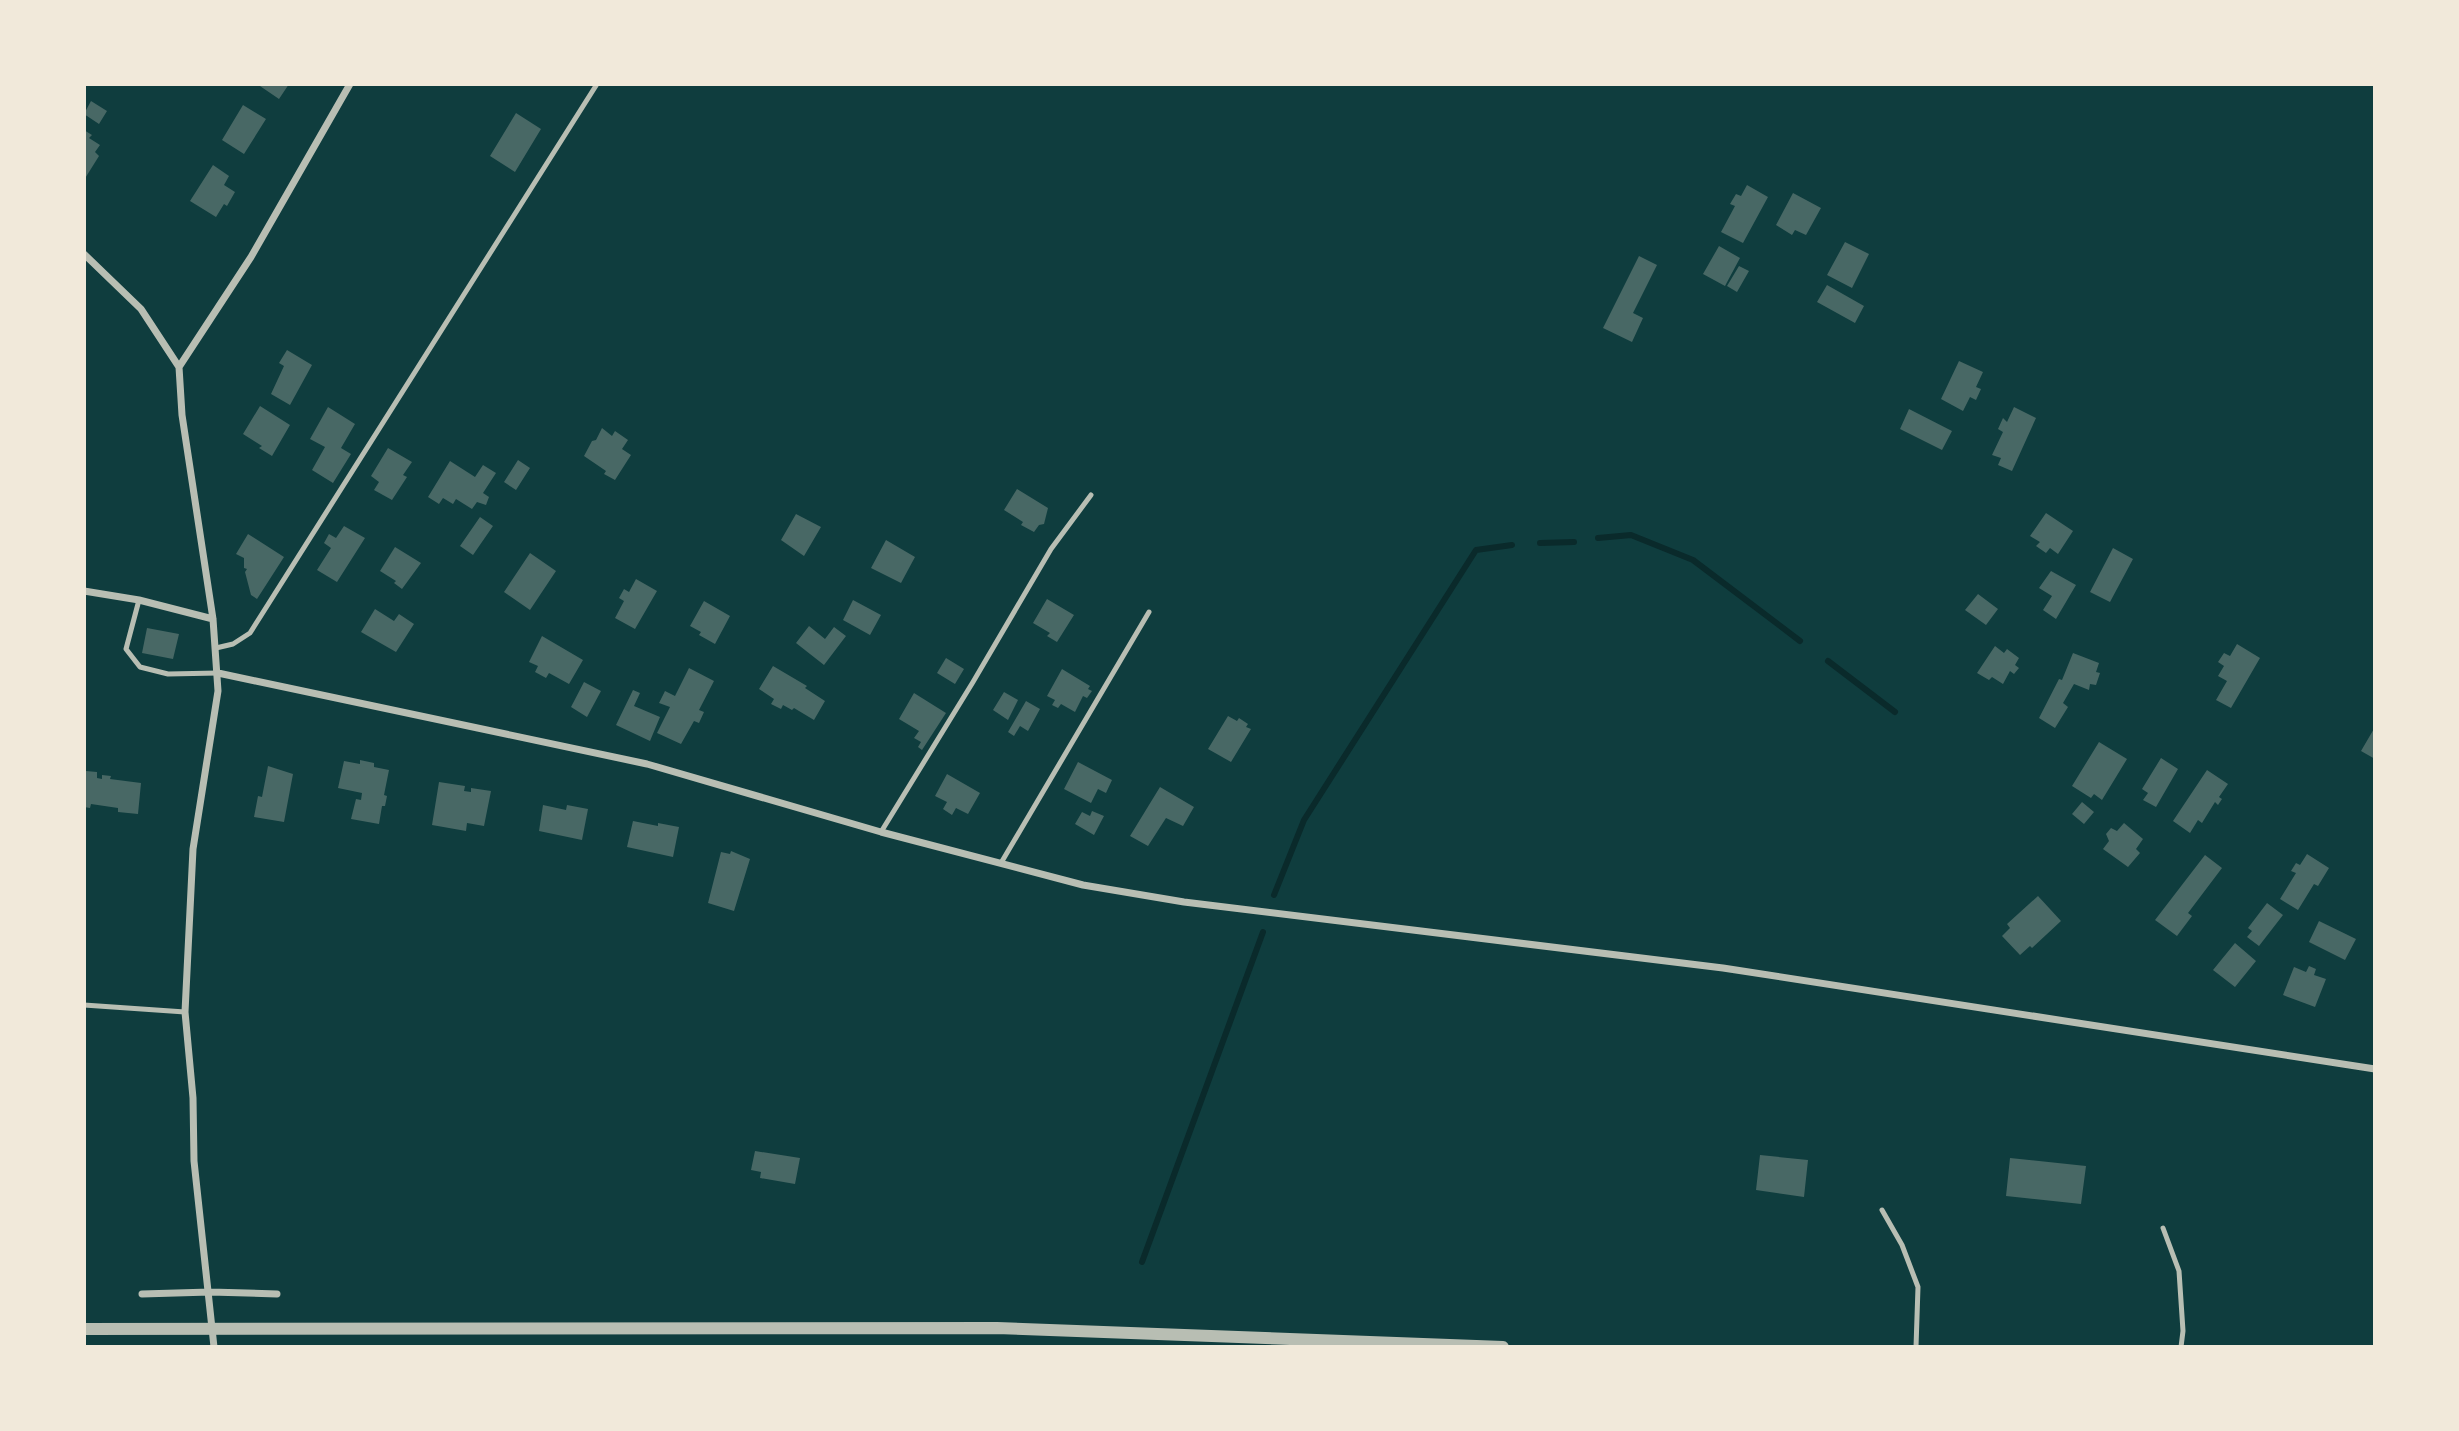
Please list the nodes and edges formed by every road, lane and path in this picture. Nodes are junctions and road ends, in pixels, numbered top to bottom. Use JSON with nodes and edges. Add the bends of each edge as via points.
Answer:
{"nodes":[{"id":1,"x":349,"y":84,"type":"edge"},
{"id":2,"x":597,"y":84,"type":"edge"},
{"id":3,"x":84,"y":254,"type":"edge"},
{"id":4,"x":179,"y":367,"type":"junction"},
{"id":5,"x":1091,"y":495,"type":"dead end"},
{"id":6,"x":84,"y":591,"type":"edge"},
{"id":7,"x":139,"y":600,"type":"junction"},
{"id":8,"x":1149,"y":612,"type":"dead end"},
{"id":9,"x":213,"y":619,"type":"junction"},
{"id":10,"x":216,"y":648,"type":"junction"},
{"id":11,"x":218,"y":673,"type":"junction"},
{"id":12,"x":881,"y":832,"type":"junction"},
{"id":13,"x":1001,"y":863,"type":"junction"},
{"id":14,"x":84,"y":1005,"type":"edge"},
{"id":15,"x":185,"y":1012,"type":"junction"},
{"id":16,"x":2375,"y":1069,"type":"edge"},
{"id":17,"x":1882,"y":1210,"type":"dead end"},
{"id":18,"x":2163,"y":1228,"type":"dead end"},
{"id":19,"x":210,"y":1292,"type":"junction"},
{"id":20,"x":142,"y":1294,"type":"dead end"},
{"id":21,"x":277,"y":1294,"type":"dead end"},
{"id":22,"x":84,"y":1329,"type":"edge"},
{"id":23,"x":212,"y":1329,"type":"junction"},
{"id":24,"x":214,"y":1347,"type":"edge"},
{"id":25,"x":1503,"y":1347,"type":"edge"},
{"id":26,"x":1916,"y":1347,"type":"edge"},
{"id":27,"x":2181,"y":1347,"type":"edge"}],
"edges":[{"from":1,"to":4,"type":"street","via":[[251,257]]},
{"from":2,"to":10,"type":"lane","via":[[250,633]]},
{"from":3,"to":4,"type":"street","via":[[141,309]]},
{"from":4,"to":9,"type":"street"},
{"from":5,"to":12,"type":"lane","via":[[1051,549]]},
{"from":6,"to":7,"type":"street"},
{"from":7,"to":9,"type":"street"},
{"from":7,"to":11,"type":"lane","via":[[126,649],[140,667],[168,674]]},
{"from":8,"to":13,"type":"lane"},
{"from":9,"to":10,"type":"street"},
{"from":10,"to":11,"type":"street"},
{"from":11,"to":12,"type":"street","via":[[647,764]]},
{"from":11,"to":15,"type":"street","via":[[193,849]]},
{"from":12,"to":13,"type":"street"},
{"from":13,"to":16,"type":"street","via":[[1083,885],[1184,902],[1723,968]]},
{"from":14,"to":15,"type":"lane"},
{"from":15,"to":19,"type":"street","via":[[194,1161]]},
{"from":17,"to":26,"type":"lane","via":[[1918,1287]]},
{"from":18,"to":27,"type":"lane","via":[[2179,1271]]},
{"from":19,"to":20,"type":"street"},
{"from":19,"to":21,"type":"street"},
{"from":19,"to":23,"type":"street"},
{"from":22,"to":23,"type":"street"},
{"from":23,"to":24,"type":"street"},
{"from":23,"to":25,"type":"street","via":[[997,1328]]}]}
